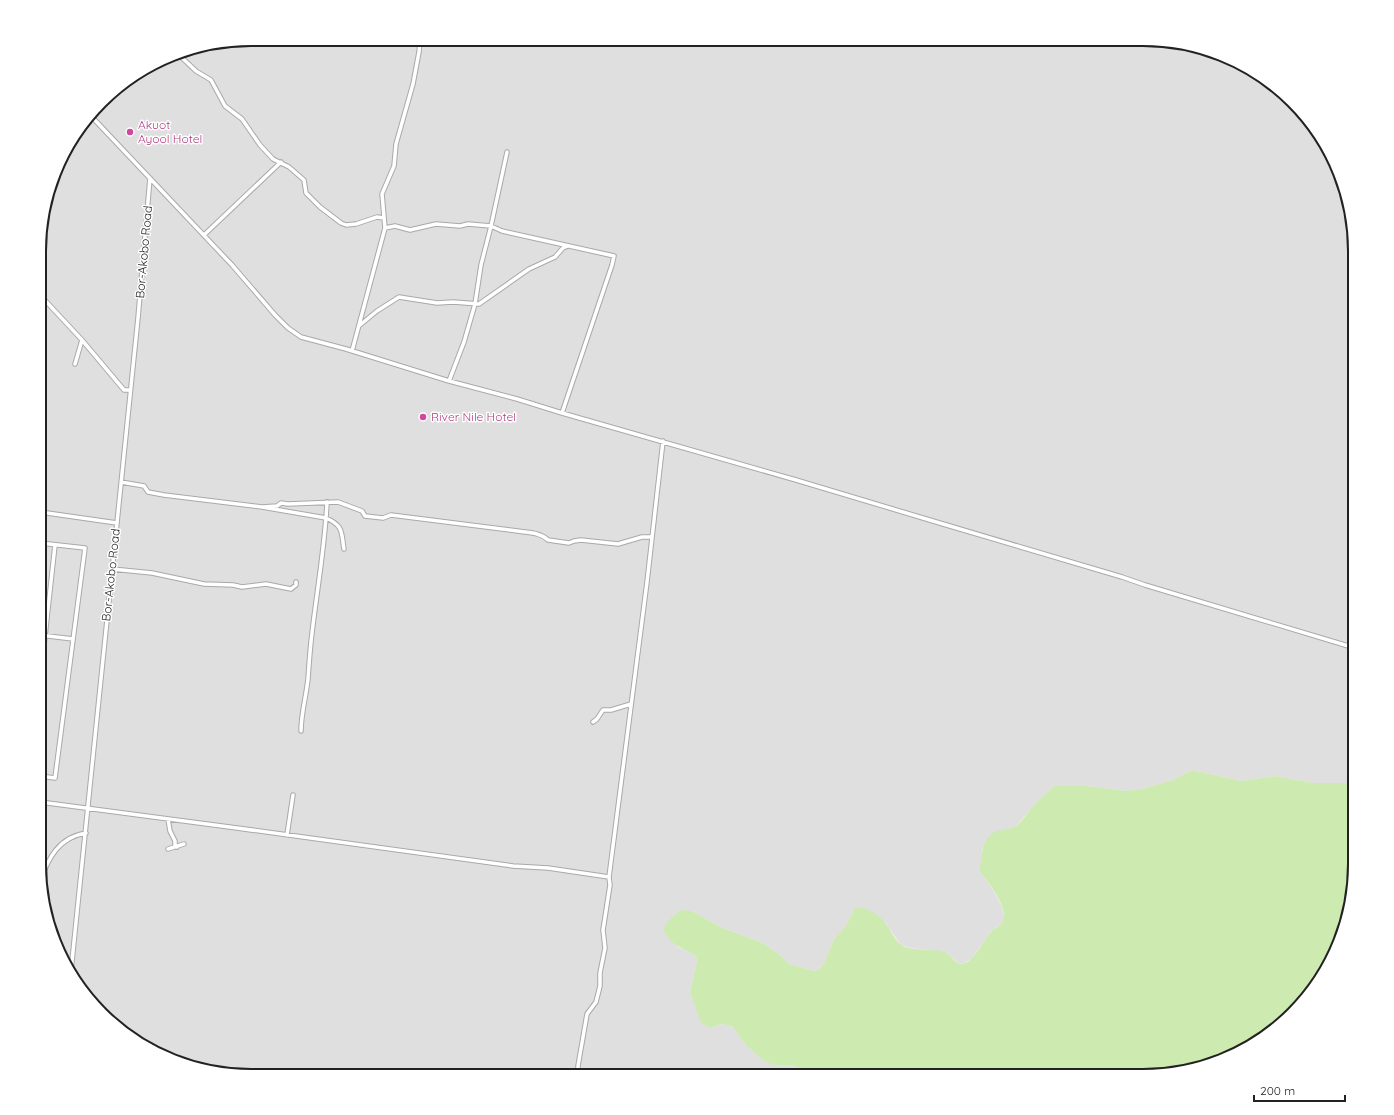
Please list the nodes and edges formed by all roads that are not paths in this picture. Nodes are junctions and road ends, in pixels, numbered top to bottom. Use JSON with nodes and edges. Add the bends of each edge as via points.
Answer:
{"nodes":[{"id":1,"x":420,"y":46,"type":"edge"},
{"id":2,"x":183,"y":58,"type":"edge"},
{"id":3,"x":95,"y":119,"type":"edge"},
{"id":4,"x":507,"y":152,"type":"dead end"},
{"id":5,"x":281,"y":162,"type":"junction"},
{"id":6,"x":150,"y":178,"type":"junction"},
{"id":7,"x":384,"y":218,"type":"junction"},
{"id":8,"x":491,"y":226,"type":"junction"},
{"id":9,"x":385,"y":228,"type":"junction"},
{"id":10,"x":204,"y":235,"type":"junction"},
{"id":11,"x":568,"y":246,"type":"junction"},
{"id":12,"x":46,"y":301,"type":"edge"},
{"id":13,"x":475,"y":304,"type":"junction"},
{"id":14,"x":359,"y":325,"type":"junction"},
{"id":15,"x":82,"y":340,"type":"junction"},
{"id":16,"x":352,"y":351,"type":"junction"},
{"id":17,"x":75,"y":364,"type":"dead end"},
{"id":18,"x":449,"y":381,"type":"junction"},
{"id":19,"x":130,"y":390,"type":"junction"},
{"id":20,"x":562,"y":413,"type":"junction"},
{"id":21,"x":663,"y":442,"type":"junction"},
{"id":22,"x":121,"y":482,"type":"junction"},
{"id":23,"x":327,"y":502,"type":"junction"},
{"id":24,"x":262,"y":507,"type":"junction"},
{"id":25,"x":46,"y":513,"type":"edge"},
{"id":26,"x":326,"y":518,"type":"junction"},
{"id":27,"x":117,"y":522,"type":"junction"},
{"id":28,"x":651,"y":537,"type":"junction"},
{"id":29,"x":46,"y":544,"type":"edge"},
{"id":30,"x":55,"y":545,"type":"junction"},
{"id":31,"x":344,"y":549,"type":"dead end"},
{"id":32,"x":112,"y":569,"type":"junction"},
{"id":33,"x":296,"y":582,"type":"dead end"},
{"id":34,"x":46,"y":627,"type":"edge"},
{"id":35,"x":46,"y":636,"type":"edge"},
{"id":36,"x":73,"y":639,"type":"junction"},
{"id":37,"x":1348,"y":646,"type":"edge"},
{"id":38,"x":631,"y":704,"type":"junction"},
{"id":39,"x":593,"y":722,"type":"dead end"},
{"id":40,"x":301,"y":731,"type":"dead end"},
{"id":41,"x":46,"y":777,"type":"edge"},
{"id":42,"x":293,"y":795,"type":"dead end"},
{"id":43,"x":46,"y":803,"type":"edge"},
{"id":44,"x":88,"y":809,"type":"junction"},
{"id":45,"x":168,"y":819,"type":"junction"},
{"id":46,"x":86,"y":833,"type":"junction"},
{"id":47,"x":287,"y":835,"type":"junction"},
{"id":48,"x":184,"y":844,"type":"dead end"},
{"id":49,"x":177,"y":847,"type":"junction"},
{"id":50,"x":168,"y":849,"type":"dead end"},
{"id":51,"x":46,"y":869,"type":"edge"},
{"id":52,"x":609,"y":877,"type":"junction"},
{"id":53,"x":72,"y":964,"type":"edge"},
{"id":54,"x":578,"y":1069,"type":"edge"}],
"edges":[{"from":1,"to":7,"type":"street","via":[[413,84],[396,144],[394,166],[382,194]]},
{"from":2,"to":5,"type":"street","via":[[196,71],[211,80],[225,106],[242,120],[273,159]]},
{"from":3,"to":6,"type":"street"},
{"from":4,"to":8,"type":"street"},
{"from":5,"to":7,"type":"street","via":[[304,180],[306,193],[341,223],[356,224],[377,217]]},
{"from":5,"to":10,"type":"street"},
{"from":6,"to":10,"type":"street"},
{"from":6,"to":19,"type":"street","name":"Bor-Akobo Road"},
{"from":7,"to":9,"type":"street"},
{"from":8,"to":9,"type":"street","via":[[436,224],[410,230],[395,226]]},
{"from":8,"to":11,"type":"street","via":[[502,231]]},
{"from":8,"to":13,"type":"street"},
{"from":9,"to":14,"type":"street"},
{"from":10,"to":16,"type":"street","via":[[288,328],[308,340]]},
{"from":11,"to":13,"type":"street","via":[[554,257],[529,269],[480,304]]},
{"from":11,"to":20,"type":"street","via":[[614,256]]},
{"from":12,"to":15,"type":"street"},
{"from":13,"to":14,"type":"street","via":[[437,303],[399,297]]},
{"from":13,"to":18,"type":"street"},
{"from":14,"to":16,"type":"street"},
{"from":15,"to":17,"type":"street"},
{"from":15,"to":19,"type":"street","via":[[124,390]]},
{"from":16,"to":18,"type":"street"},
{"from":18,"to":20,"type":"street"},
{"from":19,"to":22,"type":"street","name":"Bor-Akobo Road"},
{"from":20,"to":21,"type":"street"},
{"from":21,"to":28,"type":"street"},
{"from":21,"to":37,"type":"street"},
{"from":22,"to":24,"type":"street","via":[[144,486],[148,492],[164,495]]},
{"from":22,"to":27,"type":"street","name":"Bor-Akobo Road"},
{"from":23,"to":24,"type":"street","via":[[282,503]]},
{"from":23,"to":26,"type":"street"},
{"from":23,"to":28,"type":"street","via":[[338,502],[362,511],[365,516],[383,518],[390,515],[525,532],[569,544],[581,540],[618,544]]},
{"from":24,"to":26,"type":"street"},
{"from":25,"to":27,"type":"street"},
{"from":26,"to":31,"type":"street","via":[[341,528]]},
{"from":26,"to":40,"type":"street"},
{"from":27,"to":32,"type":"street","name":"Bor-Akobo Road"},
{"from":28,"to":38,"type":"street"},
{"from":29,"to":30,"type":"street"},
{"from":30,"to":34,"type":"street"},
{"from":30,"to":36,"type":"street","via":[[85,548]]},
{"from":32,"to":33,"type":"street","via":[[152,573],[204,584],[242,587],[266,584],[291,589]]},
{"from":32,"to":44,"type":"street","name":"Bor-Akobo Road"},
{"from":35,"to":36,"type":"street"},
{"from":36,"to":41,"type":"street","via":[[55,778]]},
{"from":38,"to":39,"type":"street","via":[[603,710]]},
{"from":38,"to":52,"type":"street"},
{"from":42,"to":47,"type":"street"},
{"from":43,"to":44,"type":"street"},
{"from":44,"to":45,"type":"street"},
{"from":44,"to":46,"type":"street","name":"Bor-Akobo Road"},
{"from":45,"to":47,"type":"street"},
{"from":45,"to":49,"type":"street"},
{"from":46,"to":51,"type":"street","via":[[61,843]]},
{"from":46,"to":53,"type":"street","name":"Bor-Akobo Road"},
{"from":47,"to":52,"type":"street"},
{"from":48,"to":49,"type":"street"},
{"from":49,"to":50,"type":"street"},
{"from":52,"to":54,"type":"street","via":[[600,986],[596,1002],[587,1014]]}]}
